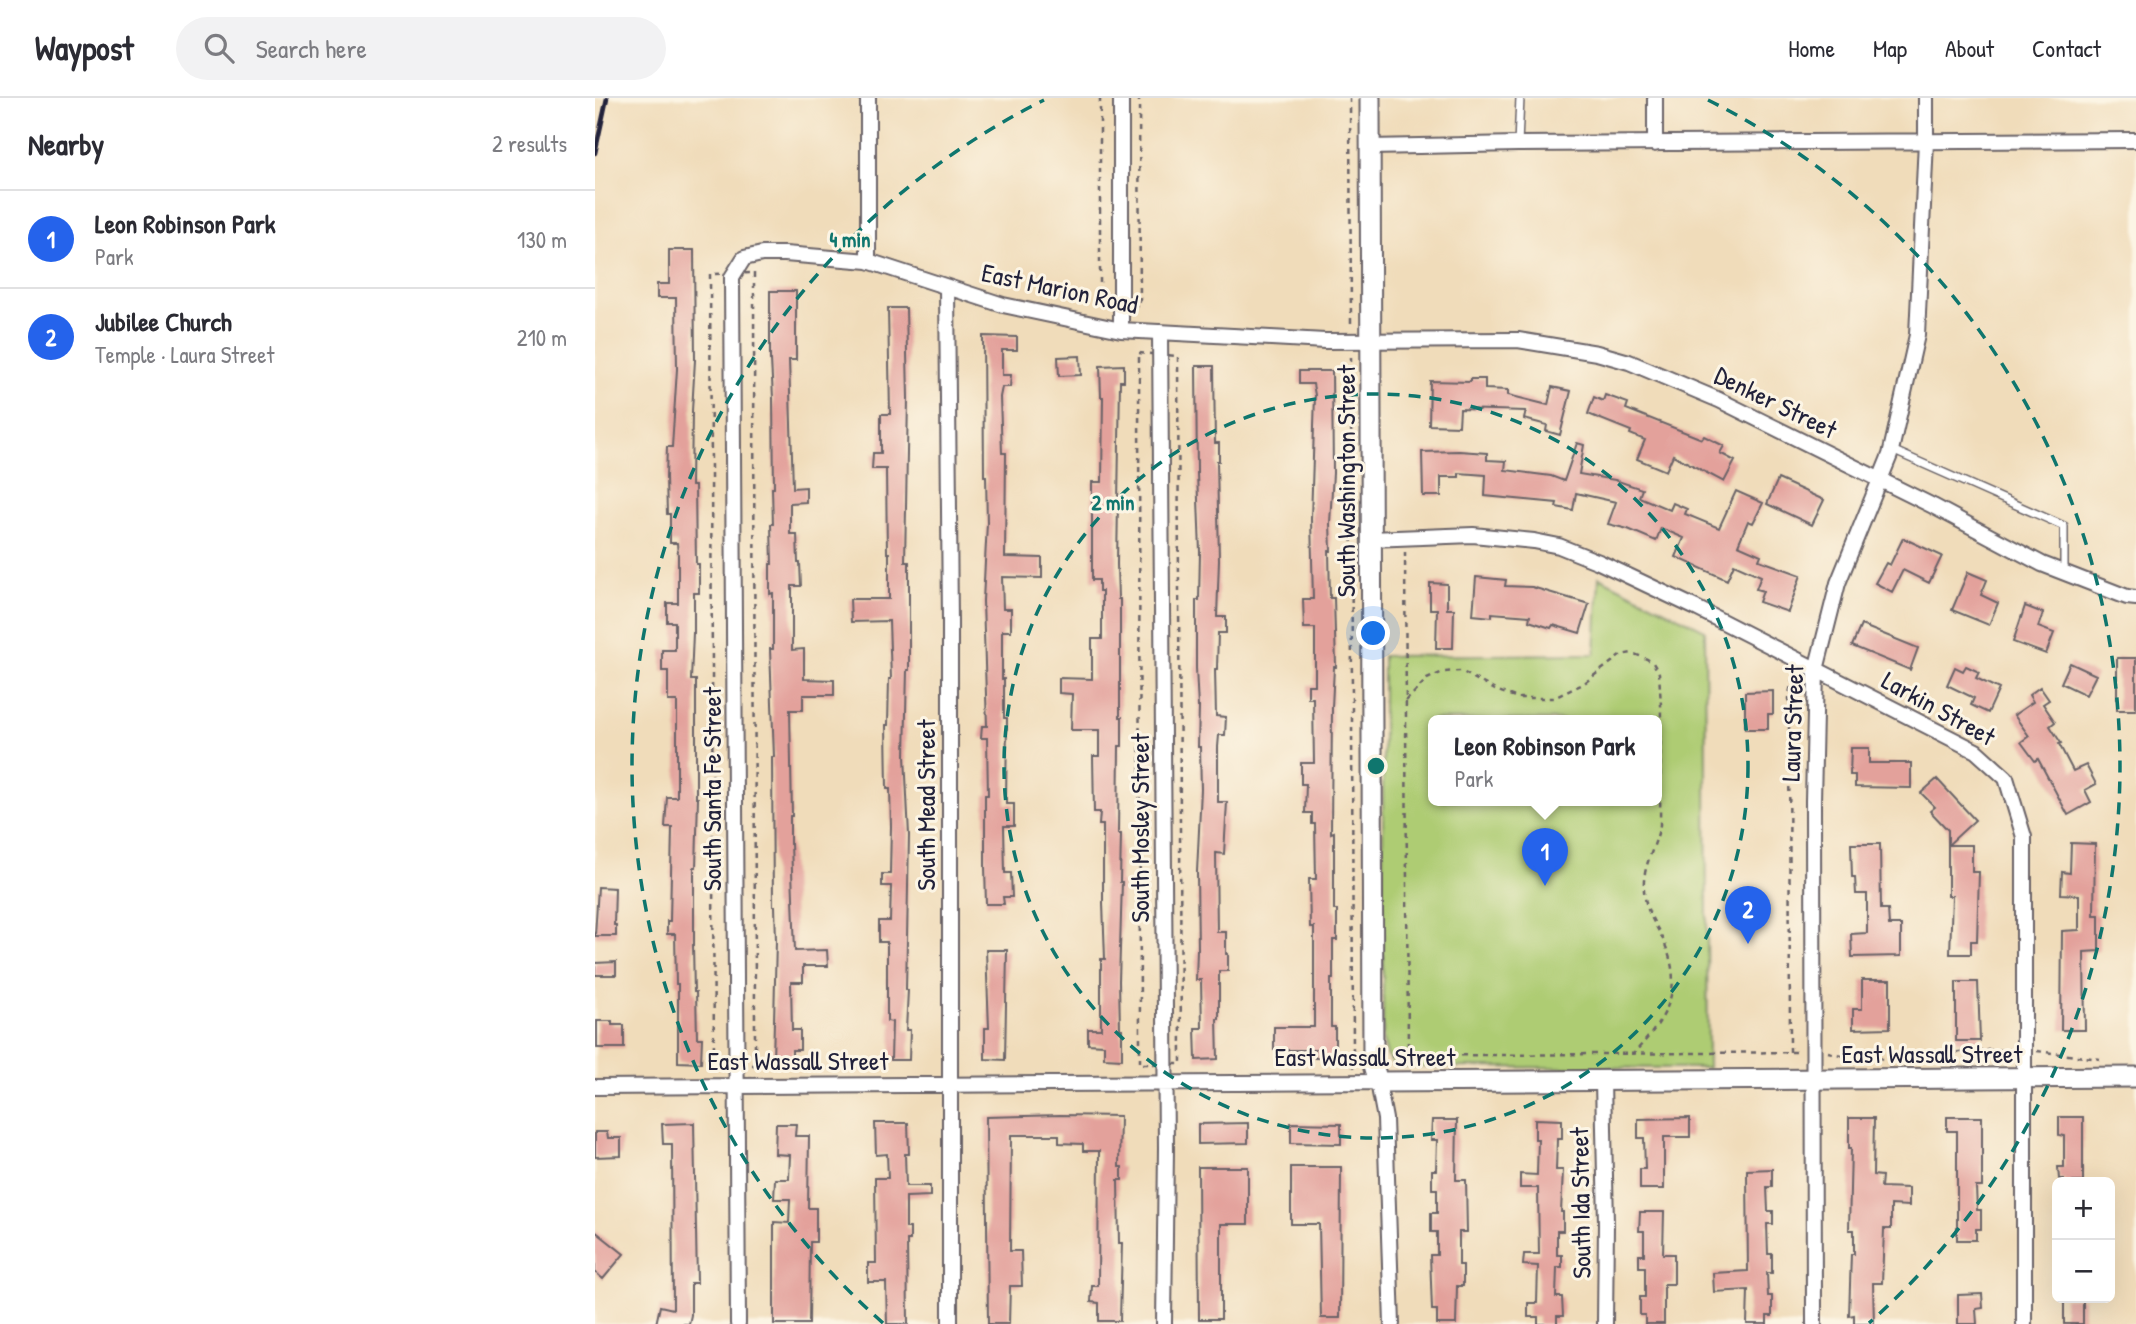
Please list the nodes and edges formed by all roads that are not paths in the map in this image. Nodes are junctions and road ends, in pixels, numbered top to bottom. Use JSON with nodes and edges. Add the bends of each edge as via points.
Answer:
{"nodes":[{"id":1,"x":868,"y":98,"type":"edge"},
{"id":2,"x":1121,"y":98,"type":"edge"},
{"id":3,"x":1370,"y":98,"type":"edge"},
{"id":4,"x":1520,"y":98,"type":"edge"},
{"id":5,"x":1655,"y":98,"type":"edge"},
{"id":6,"x":1926,"y":98,"type":"edge"},
{"id":7,"x":2136,"y":139,"type":"edge"},
{"id":8,"x":1926,"y":141,"type":"junction"},
{"id":9,"x":1518,"y":144,"type":"junction"},
{"id":10,"x":1655,"y":144,"type":"junction"},
{"id":11,"x":1370,"y":147,"type":"junction"},
{"id":12,"x":744,"y":258,"type":"joint"},
{"id":13,"x":868,"y":261,"type":"junction"},
{"id":14,"x":947,"y":287,"type":"junction"},
{"id":15,"x":1121,"y":330,"type":"junction"},
{"id":16,"x":1160,"y":332,"type":"junction"},
{"id":17,"x":1371,"y":341,"type":"junction"},
{"id":18,"x":1891,"y":450,"type":"junction"},
{"id":19,"x":1880,"y":480,"type":"junction"},
{"id":20,"x":1371,"y":539,"type":"junction"},
{"id":21,"x":2064,"y":573,"type":"junction"},
{"id":22,"x":2136,"y":598,"type":"edge"},
{"id":23,"x":1816,"y":670,"type":"junction"},
{"id":24,"x":2136,"y":1077,"type":"edge"},
{"id":25,"x":2024,"y":1078,"type":"junction"},
{"id":26,"x":1815,"y":1080,"type":"junction"},
{"id":27,"x":1603,"y":1081,"type":"junction"},
{"id":28,"x":1378,"y":1082,"type":"junction"},
{"id":29,"x":1165,"y":1084,"type":"junction"},
{"id":30,"x":950,"y":1085,"type":"junction"},
{"id":31,"x":737,"y":1086,"type":"junction"},
{"id":32,"x":595,"y":1087,"type":"edge"},
{"id":33,"x":738,"y":1324,"type":"edge"},
{"id":34,"x":950,"y":1324,"type":"edge"},
{"id":35,"x":1164,"y":1324,"type":"edge"},
{"id":36,"x":1392,"y":1324,"type":"edge"},
{"id":37,"x":1605,"y":1324,"type":"edge"},
{"id":38,"x":1815,"y":1324,"type":"edge"},
{"id":39,"x":2024,"y":1324,"type":"edge"}],
"edges":[{"from":1,"to":13,"type":"street"},
{"from":2,"to":15,"type":"street"},
{"from":3,"to":11,"type":"street","name":"South Washington Street"},
{"from":4,"to":9,"type":"lane"},
{"from":5,"to":10,"type":"street"},
{"from":6,"to":8,"type":"street","name":"Laura Street"},
{"from":7,"to":8,"type":"street"},
{"from":8,"to":10,"type":"street"},
{"from":8,"to":18,"type":"street","name":"Laura Street","via":[[1917,335]]},
{"from":9,"to":10,"type":"street"},
{"from":9,"to":11,"type":"street"},
{"from":11,"to":17,"type":"street","name":"South Washington Street"},
{"from":12,"to":13,"type":"street","name":"East Marion Road","via":[[785,254]]},
{"from":12,"to":31,"type":"street","name":"South Santa Fe Street","via":[[732,277]]},
{"from":13,"to":14,"type":"street","name":"East Marion Road"},
{"from":14,"to":15,"type":"street","name":"East Marion Road","via":[[1003,305]]},
{"from":14,"to":30,"type":"street","name":"South Mead Street"},
{"from":15,"to":16,"type":"street","name":"East Marion Road"},
{"from":16,"to":17,"type":"street","name":"East Marion Road"},
{"from":16,"to":29,"type":"street","name":"South Mosley Street"},
{"from":17,"to":19,"type":"street","name":"Denker Street","via":[[1518,340],[1597,352],[1707,394]]},
{"from":17,"to":20,"type":"street","name":"South Washington Street"},
{"from":18,"to":19,"type":"street","name":"Laura Street"},
{"from":18,"to":21,"type":"lane","via":[[2064,526]]},
{"from":19,"to":21,"type":"street","name":"Denker Street"},
{"from":19,"to":23,"type":"street","name":"Laura Street","via":[[1838,583]]},
{"from":20,"to":23,"type":"street","name":"Larkin Street","via":[[1473,536],[1559,546],[1694,607]]},
{"from":20,"to":28,"type":"street","name":"South Washington Street","via":[[1373,1058]]},
{"from":21,"to":22,"type":"street","name":"Denker Street"},
{"from":23,"to":25,"type":"street","name":"Larkin Street","via":[[1976,751],[2006,778],[2024,837]]},
{"from":23,"to":26,"type":"street","name":"Laura Street"},
{"from":24,"to":25,"type":"street","name":"East Wassall Street"},
{"from":25,"to":26,"type":"street","name":"East Wassall Street"},
{"from":25,"to":39,"type":"street","name":"Larkin Street"},
{"from":26,"to":27,"type":"street","name":"East Wassall Street"},
{"from":26,"to":38,"type":"street","name":"Laura Street"},
{"from":27,"to":28,"type":"street","name":"East Wassall Street"},
{"from":27,"to":37,"type":"street","name":"South Ida Street"},
{"from":28,"to":29,"type":"street","name":"East Wassall Street"},
{"from":28,"to":36,"type":"street","name":"South Washington Street","via":[[1385,1119]]},
{"from":29,"to":30,"type":"street","name":"East Wassall Street"},
{"from":29,"to":35,"type":"street","name":"South Mosley Street"},
{"from":30,"to":31,"type":"street","name":"East Wassall Street"},
{"from":30,"to":34,"type":"street","name":"South Mead Street"},
{"from":31,"to":32,"type":"street","name":"East Wassall Street"},
{"from":31,"to":33,"type":"street","name":"South Santa Fe Street"}]}
